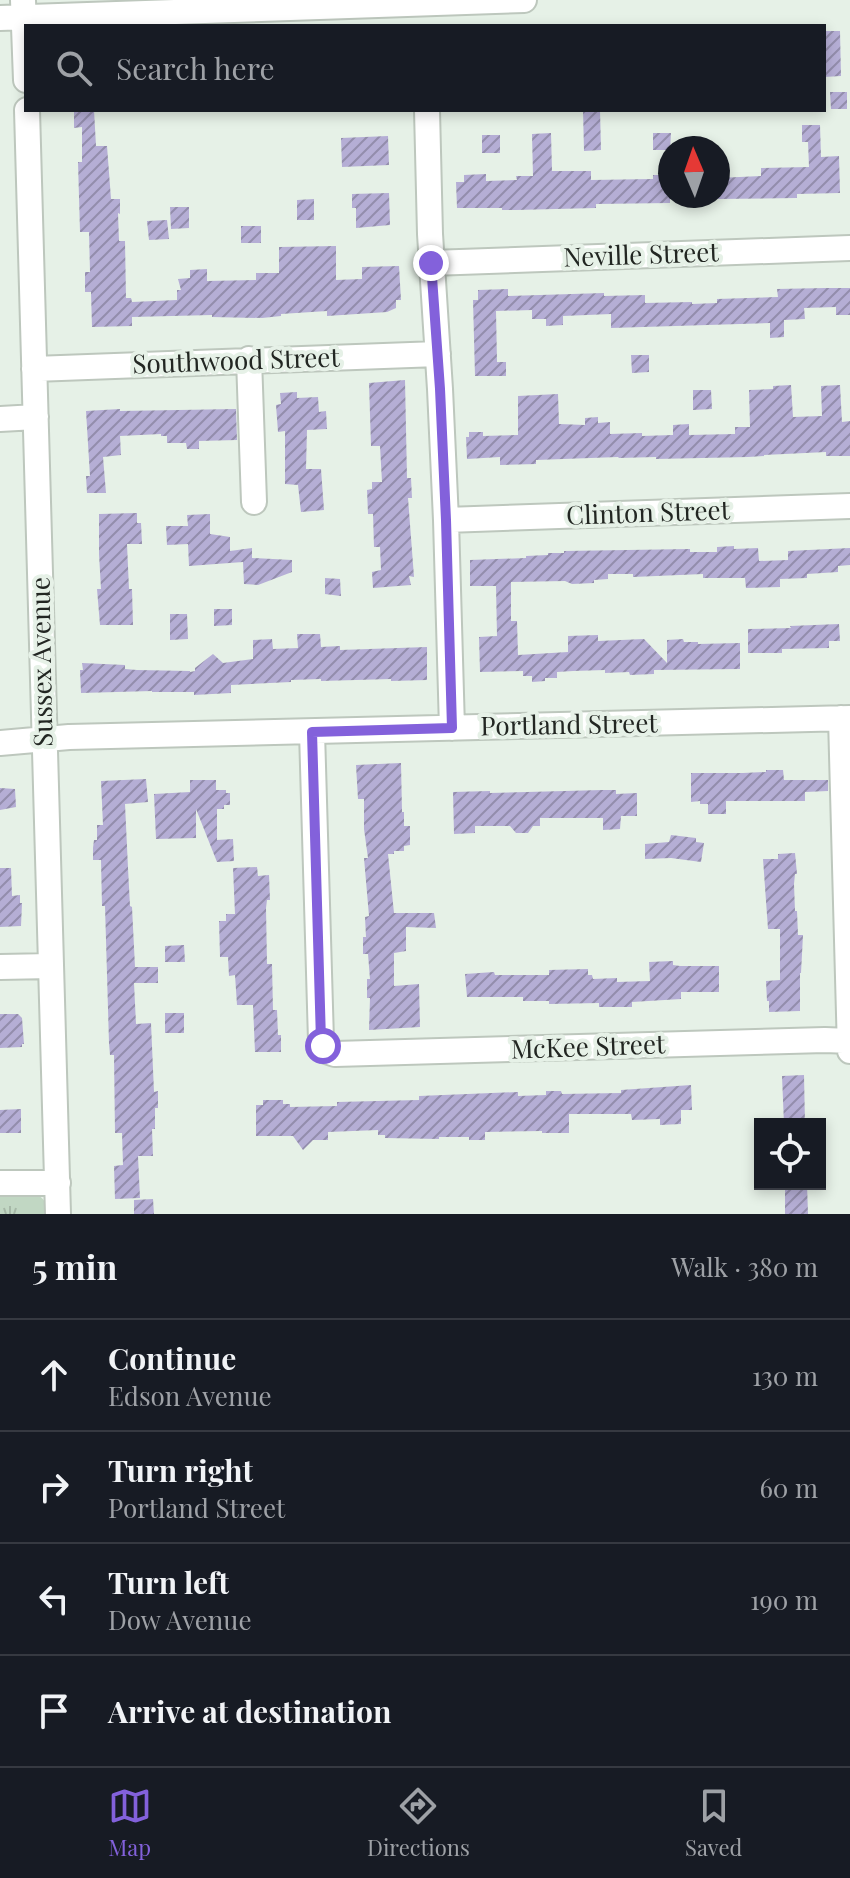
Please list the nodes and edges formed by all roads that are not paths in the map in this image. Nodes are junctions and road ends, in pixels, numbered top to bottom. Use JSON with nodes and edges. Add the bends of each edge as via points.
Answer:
{"nodes":[{"id":1,"x":524,"y":0,"type":"edge"},
{"id":2,"x":16,"y":12,"type":"edge"},
{"id":3,"x":424,"y":15,"type":"edge"},
{"id":4,"x":24,"y":66,"type":"edge"},
{"id":5,"x":27,"y":112,"type":"edge"},
{"id":6,"x":427,"y":112,"type":"edge"},
{"id":7,"x":850,"y":248,"type":"edge"},
{"id":8,"x":431,"y":263,"type":"junction"},
{"id":9,"x":438,"y":354,"type":"junction"},
{"id":10,"x":249,"y":359,"type":"junction"},
{"id":11,"x":34,"y":369,"type":"junction"},
{"id":12,"x":36,"y":417,"type":"junction"},
{"id":13,"x":0,"y":419,"type":"edge"},
{"id":14,"x":254,"y":502,"type":"dead end"},
{"id":15,"x":850,"y":506,"type":"edge"},
{"id":16,"x":446,"y":520,"type":"junction"},
{"id":17,"x":846,"y":718,"type":"edge"},
{"id":18,"x":452,"y":728,"type":"junction"},
{"id":19,"x":312,"y":732,"type":"junction"},
{"id":20,"x":44,"y":740,"type":"junction"},
{"id":21,"x":0,"y":743,"type":"edge"},
{"id":22,"x":51,"y":966,"type":"junction"},
{"id":23,"x":0,"y":967,"type":"edge"},
{"id":24,"x":850,"y":1041,"type":"edge"},
{"id":25,"x":850,"y":1051,"type":"edge"},
{"id":26,"x":0,"y":1183,"type":"edge"},
{"id":27,"x":58,"y":1183,"type":"junction"},
{"id":28,"x":58,"y":1214,"type":"edge"}],
"edges":[{"from":1,"to":3,"type":"street"},
{"from":2,"to":3,"type":"street"},
{"from":2,"to":4,"type":"street"},
{"from":5,"to":11,"type":"street","name":"Sussex Avenue"},
{"from":6,"to":8,"type":"street"},
{"from":7,"to":8,"type":"street","name":"Neville Street"},
{"from":8,"to":9,"type":"street"},
{"from":9,"to":10,"type":"street","name":"Southwood Street"},
{"from":9,"to":16,"type":"street"},
{"from":10,"to":11,"type":"street","name":"Southwood Street"},
{"from":10,"to":14,"type":"street"},
{"from":11,"to":12,"type":"street","name":"Sussex Avenue"},
{"from":12,"to":13,"type":"street"},
{"from":12,"to":20,"type":"street","name":"Sussex Avenue"},
{"from":15,"to":16,"type":"street","name":"Clinton Street"},
{"from":16,"to":18,"type":"street"},
{"from":17,"to":18,"type":"street","name":"Portland Street"},
{"from":17,"to":24,"type":"street"},
{"from":18,"to":19,"type":"street","name":"Portland Street"},
{"from":19,"to":20,"type":"street","name":"Portland Street"},
{"from":19,"to":24,"type":"street","name":"McKee Street","via":[[321,1041],[326,1051]]},
{"from":20,"to":21,"type":"street","name":"Portland Street"},
{"from":20,"to":22,"type":"street","name":"Sussex Avenue"},
{"from":22,"to":23,"type":"street"},
{"from":22,"to":27,"type":"street","name":"Sussex Avenue"},
{"from":24,"to":25,"type":"street"},
{"from":26,"to":27,"type":"street"},
{"from":27,"to":28,"type":"street","name":"Sussex Avenue"}]}
